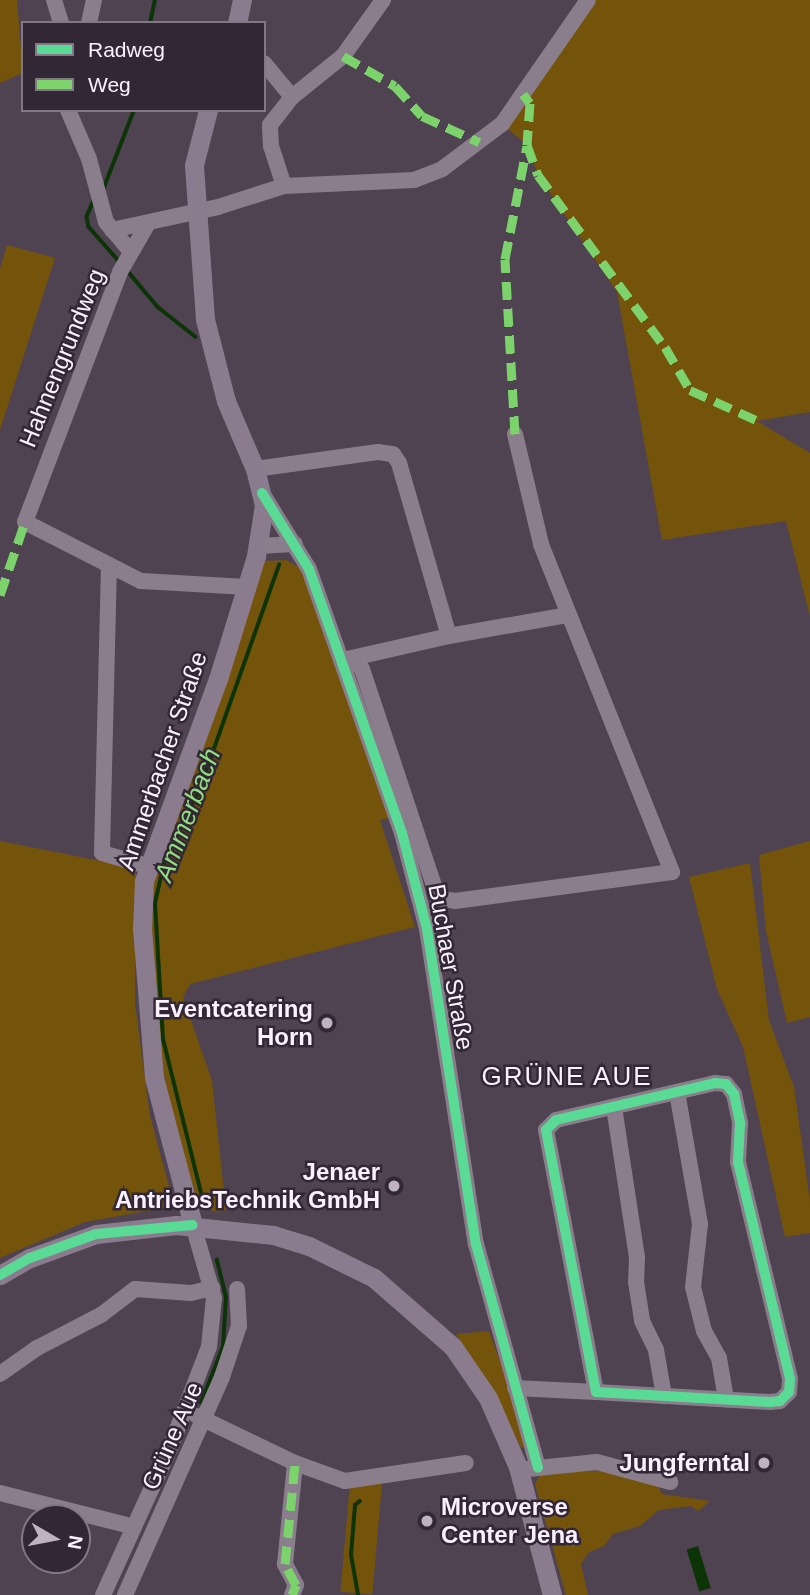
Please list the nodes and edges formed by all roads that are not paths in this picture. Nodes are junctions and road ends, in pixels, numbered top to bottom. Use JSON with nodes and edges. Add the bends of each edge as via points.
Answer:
{"nodes":[{"id":1,"x":54,"y":0,"type":"edge"},
{"id":2,"x":94,"y":0,"type":"edge"},
{"id":3,"x":242,"y":0,"type":"edge"},
{"id":4,"x":383,"y":0,"type":"edge"},
{"id":5,"x":588,"y":0,"type":"edge"},
{"id":6,"x":60,"y":21,"type":"edge"},
{"id":7,"x":89,"y":21,"type":"edge"},
{"id":8,"x":237,"y":21,"type":"edge"},
{"id":9,"x":266,"y":65,"type":"edge"},
{"id":10,"x":292,"y":97,"type":"junction"},
{"id":11,"x":69,"y":112,"type":"edge"},
{"id":12,"x":78,"y":112,"type":"edge"},
{"id":13,"x":207,"y":112,"type":"edge"},
{"id":14,"x":83,"y":144,"type":"junction"},
{"id":15,"x":284,"y":186,"type":"junction"},
{"id":16,"x":198,"y":210,"type":"junction"},
{"id":17,"x":147,"y":225,"type":"junction"},
{"id":18,"x":112,"y":230,"type":"junction"},
{"id":19,"x":125,"y":261,"type":"junction"},
{"id":20,"x":515,"y":434,"type":"dead end"},
{"id":21,"x":254,"y":469,"type":"junction"},
{"id":22,"x":262,"y":493,"type":"junction"},
{"id":23,"x":295,"y":544,"type":"junction"},
{"id":24,"x":258,"y":546,"type":"junction"},
{"id":25,"x":109,"y":565,"type":"junction"},
{"id":26,"x":247,"y":587,"type":"junction"},
{"id":27,"x":568,"y":615,"type":"junction"},
{"id":28,"x":449,"y":636,"type":"junction"},
{"id":29,"x":346,"y":659,"type":"junction"},
{"id":30,"x":146,"y":866,"type":"junction"},
{"id":31,"x":677,"y":1092,"type":"junction"},
{"id":32,"x":614,"y":1107,"type":"junction"},
{"id":33,"x":193,"y":1225,"type":"junction"},
{"id":34,"x":0,"y":1275,"type":"edge"},
{"id":35,"x":212,"y":1288,"type":"junction"},
{"id":36,"x":237,"y":1289,"type":"dead end"},
{"id":37,"x":0,"y":1374,"type":"edge"},
{"id":38,"x":515,"y":1388,"type":"junction"},
{"id":39,"x":596,"y":1392,"type":"junction"},
{"id":40,"x":664,"y":1396,"type":"junction"},
{"id":41,"x":726,"y":1399,"type":"junction"},
{"id":42,"x":186,"y":1411,"type":"junction"},
{"id":43,"x":206,"y":1420,"type":"junction"},
{"id":44,"x":295,"y":1463,"type":"junction"},
{"id":45,"x":466,"y":1463,"type":"dead end"},
{"id":46,"x":528,"y":1469,"type":"junction"},
{"id":47,"x":670,"y":1482,"type":"dead end"},
{"id":48,"x":0,"y":1493,"type":"edge"},
{"id":49,"x":134,"y":1527,"type":"junction"},
{"id":50,"x":103,"y":1595,"type":"edge"},
{"id":51,"x":125,"y":1595,"type":"edge"},
{"id":52,"x":292,"y":1595,"type":"edge"},
{"id":53,"x":552,"y":1595,"type":"edge"}],
"edges":[{"from":1,"to":6,"type":"street"},
{"from":2,"to":7,"type":"street"},
{"from":3,"to":8,"type":"main road"},
{"from":4,"to":10,"type":"street","via":[[343,56]]},
{"from":5,"to":15,"type":"street","via":[[502,124],[442,169],[414,180]]},
{"from":9,"to":10,"type":"street"},
{"from":10,"to":15,"type":"street","via":[[270,125],[271,146]]},
{"from":11,"to":14,"type":"street"},
{"from":12,"to":14,"type":"street"},
{"from":13,"to":16,"type":"main road","name":"Ammerbacher Straße","via":[[194,165]]},
{"from":14,"to":18,"type":"street"},
{"from":15,"to":16,"type":"street"},
{"from":16,"to":17,"type":"street"},
{"from":16,"to":21,"type":"main road","name":"Ammerbacher Straße","via":[[209,337],[226,401]]},
{"from":17,"to":18,"type":"street"},
{"from":17,"to":19,"type":"street","name":"Hahnengrundweg"},
{"from":18,"to":19,"type":"street","name":"Hahnengrundweg"},
{"from":19,"to":25,"type":"street","name":"Hahnengrundweg","via":[[25,522]]},
{"from":20,"to":27,"type":"street","via":[[541,544]]},
{"from":21,"to":22,"type":"main road","name":"Ammerbacher Straße"},
{"from":21,"to":28,"type":"street","via":[[378,452],[393,454]]},
{"from":22,"to":23,"type":"street","name":"Buchaer Straße"},
{"from":22,"to":24,"type":"main road","name":"Ammerbacher Straße"},
{"from":23,"to":24,"type":"street"},
{"from":23,"to":29,"type":"street","name":"Buchaer Straße","via":[[310,569]]},
{"from":24,"to":26,"type":"main road","name":"Ammerbacher Straße"},
{"from":25,"to":26,"type":"street","via":[[141,581]]},
{"from":25,"to":30,"type":"street","name":"Ammerbacher Straße","via":[[102,853]]},
{"from":26,"to":30,"type":"main road","name":"Ammerbacher Straße","via":[[196,746]]},
{"from":27,"to":28,"type":"street"},
{"from":27,"to":29,"type":"street","name":"Buchaer Straße","via":[[672,872],[455,901],[438,898],[362,669]]},
{"from":28,"to":29,"type":"street"},
{"from":29,"to":38,"type":"street","name":"Buchaer Straße","via":[[428,929],[473,1232]]},
{"from":30,"to":33,"type":"main road","name":"Ammerbacher Straße","via":[[142,929],[154,1077]]},
{"from":31,"to":32,"type":"street"},
{"from":31,"to":41,"type":"street","via":[[700,1224],[693,1287],[704,1331],[719,1358]]},
{"from":31,"to":41,"type":"street","via":[[719,1082],[734,1094],[740,1123],[738,1162],[791,1383],[780,1401]]},
{"from":32,"to":39,"type":"street","via":[[556,1120],[545,1136]]},
{"from":32,"to":40,"type":"street","via":[[642,1321],[656,1350]]},
{"from":33,"to":34,"type":"main road","via":[[151,1225],[96,1234],[30,1258]]},
{"from":33,"to":35,"type":"street","name":"Ammerbacher Straße"},
{"from":33,"to":46,"type":"main road","via":[[273,1235],[309,1247],[393,1292],[435,1328],[475,1375]]},
{"from":35,"to":37,"type":"street","via":[[191,1293],[135,1289],[101,1315],[37,1348]]},
{"from":35,"to":42,"type":"street","name":"Ammerbacher Straße","via":[[211,1339]]},
{"from":36,"to":43,"type":"street","name":"Grüne Aue","via":[[239,1326]]},
{"from":38,"to":39,"type":"street"},
{"from":38,"to":46,"type":"street","name":"Buchaer Straße"},
{"from":39,"to":40,"type":"street"},
{"from":40,"to":41,"type":"street"},
{"from":42,"to":43,"type":"street"},
{"from":42,"to":49,"type":"street","name":"Ammerbacher Straße"},
{"from":43,"to":44,"type":"street"},
{"from":43,"to":51,"type":"street","name":"Grüne Aue"},
{"from":44,"to":45,"type":"street","via":[[345,1481]]},
{"from":44,"to":52,"type":"street","via":[[285,1564],[296,1585]]},
{"from":46,"to":47,"type":"street","via":[[608,1463]]},
{"from":46,"to":53,"type":"main road"},
{"from":48,"to":49,"type":"street"},
{"from":49,"to":50,"type":"street","name":"Ammerbacher Straße"}]}
